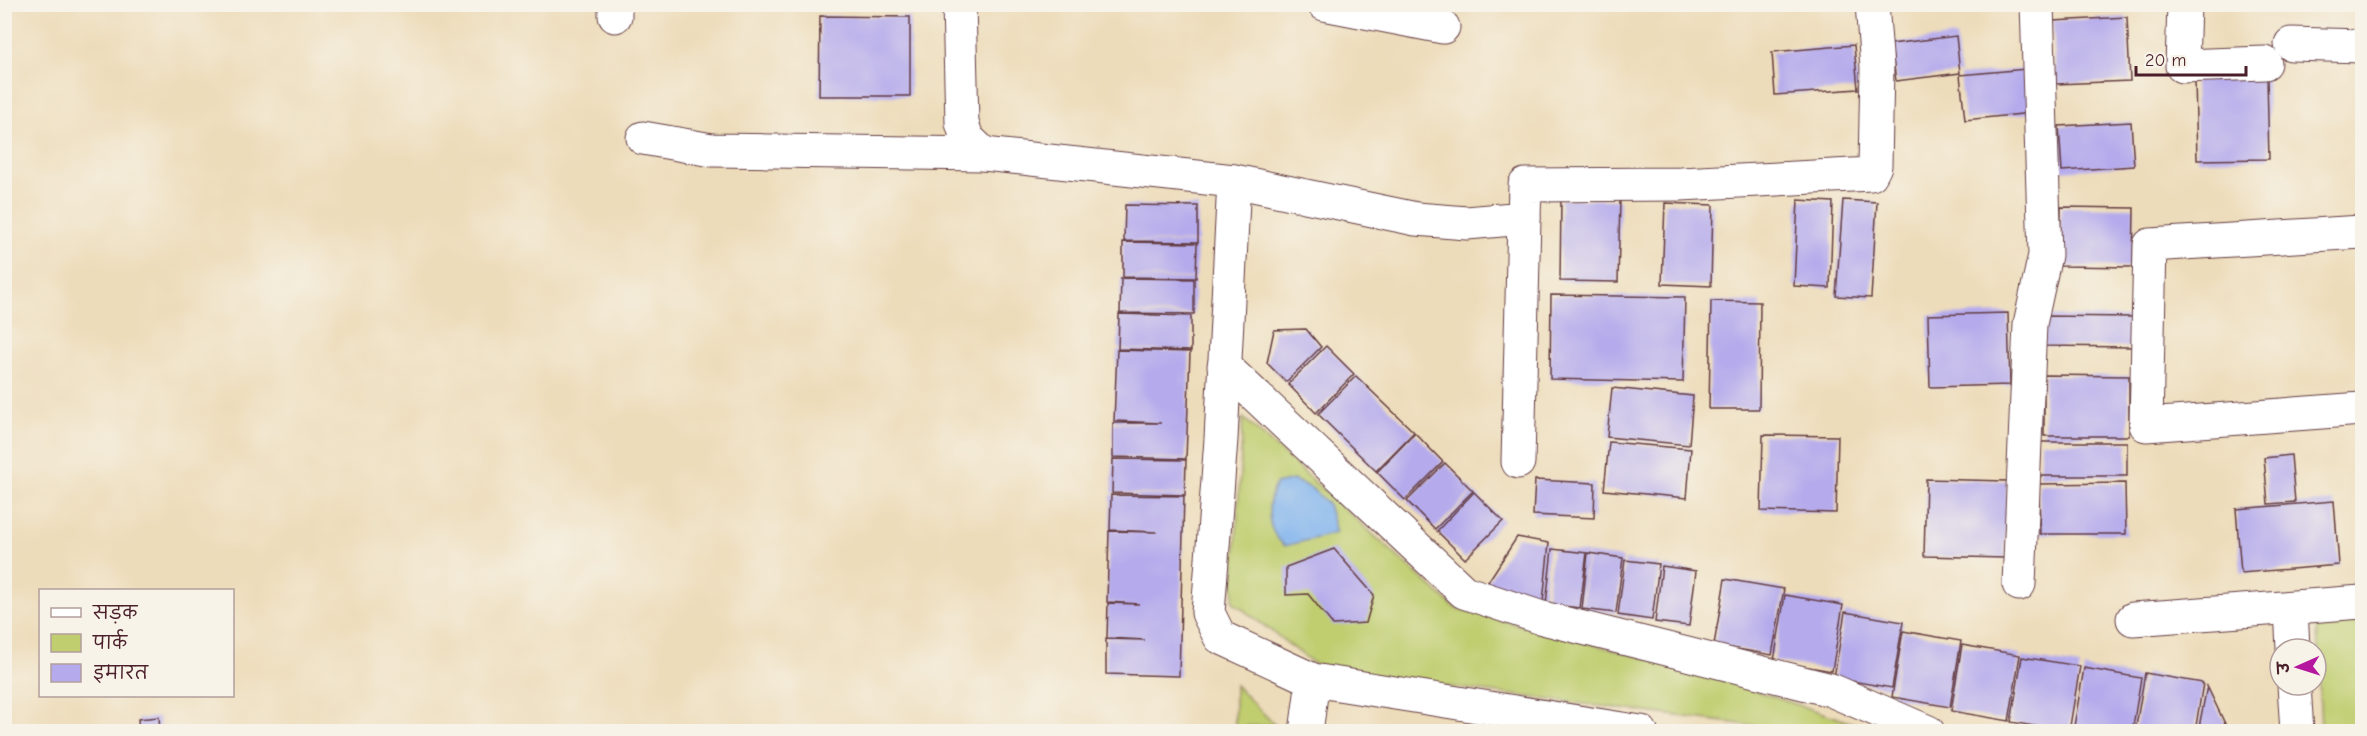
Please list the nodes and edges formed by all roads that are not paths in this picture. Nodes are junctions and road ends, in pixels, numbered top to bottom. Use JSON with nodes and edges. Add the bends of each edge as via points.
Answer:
{"nodes":[{"id":1,"x":959,"y":4,"type":"edge"},
{"id":2,"x":1324,"y":4,"type":"edge"},
{"id":3,"x":1872,"y":4,"type":"edge"},
{"id":4,"x":2037,"y":4,"type":"edge"},
{"id":5,"x":2184,"y":4,"type":"edge"},
{"id":6,"x":1443,"y":27,"type":"dead end"},
{"id":7,"x":2291,"y":44,"type":"dead end"},
{"id":8,"x":2362,"y":46,"type":"edge"},
{"id":9,"x":2265,"y":63,"type":"dead end"},
{"id":10,"x":643,"y":138,"type":"dead end"},
{"id":11,"x":984,"y":154,"type":"junction"},
{"id":12,"x":1234,"y":181,"type":"junction"},
{"id":13,"x":1524,"y":219,"type":"junction"},
{"id":14,"x":2362,"y":232,"type":"edge"},
{"id":15,"x":1224,"y":366,"type":"junction"},
{"id":16,"x":2362,"y":409,"type":"edge"},
{"id":17,"x":1518,"y":462,"type":"dead end"},
{"id":18,"x":2019,"y":584,"type":"dead end"},
{"id":19,"x":2362,"y":602,"type":"edge"},
{"id":20,"x":2291,"y":608,"type":"junction"},
{"id":21,"x":2133,"y":619,"type":"dead end"},
{"id":22,"x":2292,"y":637,"type":"edge"},
{"id":23,"x":1313,"y":680,"type":"junction"},
{"id":24,"x":2295,"y":697,"type":"edge"},
{"id":25,"x":1306,"y":732,"type":"edge"},
{"id":26,"x":1641,"y":732,"type":"edge"},
{"id":27,"x":1928,"y":732,"type":"edge"},
{"id":28,"x":2297,"y":732,"type":"edge"}],
"edges":[{"from":1,"to":11,"type":"street","via":[[962,123],[967,138]]},
{"from":2,"to":6,"type":"street"},
{"from":3,"to":13,"type":"street","via":[[1877,69],[1875,166],[1871,174],[1681,184],[1525,185]]},
{"from":4,"to":18,"type":"street","via":[[2045,255],[2030,324]]},
{"from":5,"to":9,"type":"street","via":[[2182,66]]},
{"from":7,"to":8,"type":"street"},
{"from":10,"to":11,"type":"street","via":[[712,150]]},
{"from":11,"to":12,"type":"street"},
{"from":12,"to":13,"type":"street","via":[[1416,219],[1467,223]]},
{"from":12,"to":15,"type":"street"},
{"from":13,"to":17,"type":"street"},
{"from":14,"to":16,"type":"street","via":[[2150,245],[2146,425]]},
{"from":15,"to":23,"type":"street","via":[[1208,613],[1220,637]]},
{"from":15,"to":27,"type":"street","via":[[1464,592],[1539,617],[1831,690]]},
{"from":19,"to":20,"type":"street"},
{"from":20,"to":21,"type":"street"},
{"from":20,"to":22,"type":"street"},
{"from":23,"to":25,"type":"street"},
{"from":23,"to":26,"type":"street"},
{"from":24,"to":28,"type":"street"}]}
